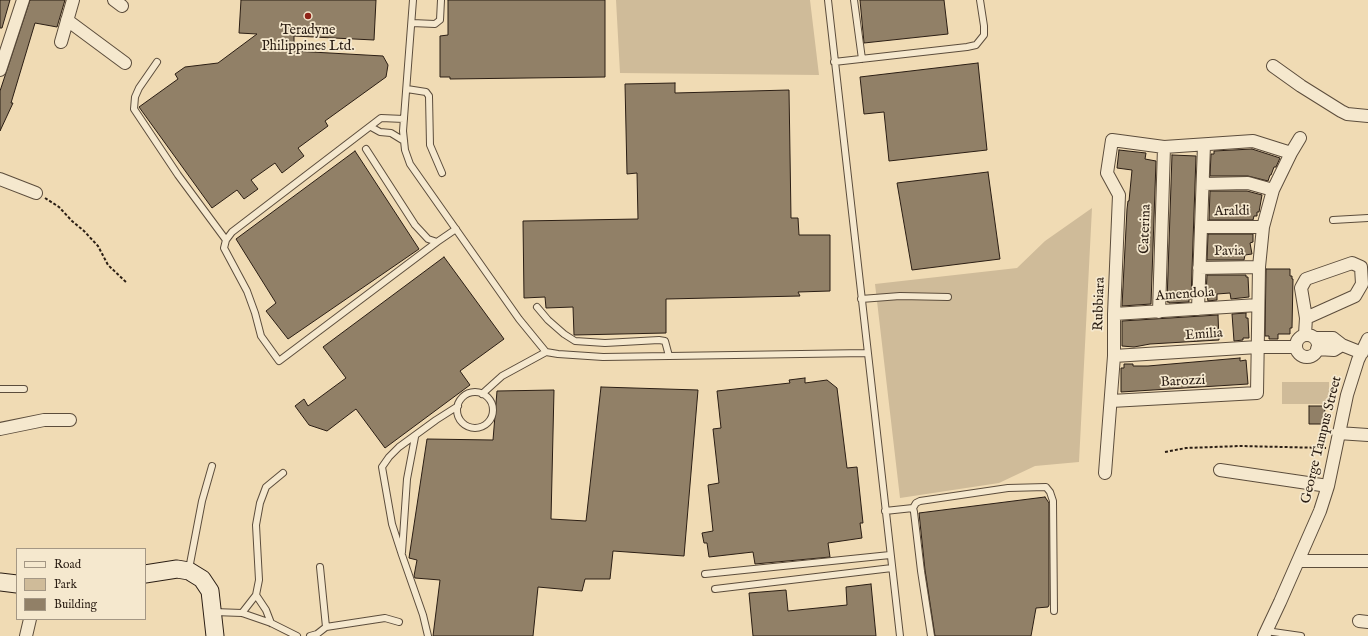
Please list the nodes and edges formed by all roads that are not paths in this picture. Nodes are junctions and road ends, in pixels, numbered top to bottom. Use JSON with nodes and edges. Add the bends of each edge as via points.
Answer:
{"nodes":[{"id":1,"x":23,"y":0,"type":"edge"},
{"id":2,"x":73,"y":0,"type":"edge"},
{"id":3,"x":414,"y":0,"type":"edge"},
{"id":4,"x":441,"y":0,"type":"edge"},
{"id":5,"x":828,"y":0,"type":"edge"},
{"id":6,"x":854,"y":0,"type":"edge"},
{"id":7,"x":980,"y":0,"type":"edge"},
{"id":8,"x":67,"y":20,"type":"junction"},
{"id":9,"x":412,"y":24,"type":"junction"},
{"id":10,"x":61,"y":42,"type":"dead end"},
{"id":11,"x":862,"y":59,"type":"junction"},
{"id":12,"x":157,"y":62,"type":"dead end"},
{"id":13,"x":834,"y":62,"type":"junction"},
{"id":14,"x":125,"y":63,"type":"dead end"},
{"id":15,"x":1273,"y":66,"type":"dead end"},
{"id":16,"x":0,"y":70,"type":"edge"},
{"id":17,"x":406,"y":89,"type":"junction"},
{"id":18,"x":1368,"y":116,"type":"edge"},
{"id":19,"x":404,"y":119,"type":"junction"},
{"id":20,"x":371,"y":127,"type":"junction"},
{"id":21,"x":1300,"y":138,"type":"dead end"},
{"id":22,"x":404,"y":141,"type":"junction"},
{"id":23,"x":1204,"y":145,"type":"junction"},
{"id":24,"x":1164,"y":147,"type":"junction"},
{"id":25,"x":366,"y":149,"type":"dead end"},
{"id":26,"x":1291,"y":153,"type":"junction"},
{"id":27,"x":442,"y":174,"type":"dead end"},
{"id":28,"x":0,"y":179,"type":"edge"},
{"id":29,"x":1203,"y":184,"type":"junction"},
{"id":30,"x":1273,"y":190,"type":"junction"},
{"id":31,"x":36,"y":193,"type":"road end"},
{"id":32,"x":1368,"y":218,"type":"edge"},
{"id":33,"x":1333,"y":220,"type":"dead end"},
{"id":34,"x":1201,"y":227,"type":"junction"},
{"id":35,"x":1263,"y":227,"type":"junction"},
{"id":36,"x":456,"y":230,"type":"junction"},
{"id":37,"x":226,"y":240,"type":"junction"},
{"id":38,"x":437,"y":242,"type":"junction"},
{"id":39,"x":1259,"y":267,"type":"junction"},
{"id":40,"x":1199,"y":268,"type":"junction"},
{"id":41,"x":948,"y":297,"type":"dead end"},
{"id":42,"x":861,"y":299,"type":"junction"},
{"id":43,"x":537,"y":306,"type":"dead end"},
{"id":44,"x":1258,"y":306,"type":"junction"},
{"id":45,"x":1198,"y":309,"type":"junction"},
{"id":46,"x":1159,"y":312,"type":"junction"},
{"id":47,"x":1114,"y":314,"type":"junction"},
{"id":48,"x":1306,"y":318,"type":"junction"},
{"id":49,"x":1368,"y":339,"type":"edge"},
{"id":50,"x":1313,"y":341,"type":"junction"},
{"id":51,"x":1258,"y":347,"type":"junction"},
{"id":52,"x":1295,"y":347,"type":"junction"},
{"id":53,"x":546,"y":352,"type":"junction"},
{"id":54,"x":867,"y":353,"type":"junction"},
{"id":55,"x":1362,"y":353,"type":"junction"},
{"id":56,"x":669,"y":356,"type":"junction"},
{"id":57,"x":1114,"y":356,"type":"junction"},
{"id":58,"x":0,"y":389,"type":"edge"},
{"id":59,"x":24,"y":389,"type":"dead end"},
{"id":60,"x":482,"y":394,"type":"junction"},
{"id":61,"x":1111,"y":401,"type":"junction"},
{"id":62,"x":458,"y":406,"type":"junction"},
{"id":63,"x":70,"y":420,"type":"dead end"},
{"id":64,"x":0,"y":429,"type":"edge"},
{"id":65,"x":1338,"y":433,"type":"junction"},
{"id":66,"x":1368,"y":434,"type":"edge"},
{"id":67,"x":415,"y":437,"type":"junction"},
{"id":68,"x":212,"y":466,"type":"dead end"},
{"id":69,"x":1220,"y":470,"type":"dead end"},
{"id":70,"x":283,"y":473,"type":"dead end"},
{"id":71,"x":1105,"y":473,"type":"dead end"},
{"id":72,"x":1328,"y":486,"type":"junction"},
{"id":73,"x":914,"y":508,"type":"junction"},
{"id":74,"x":885,"y":511,"type":"junction"},
{"id":75,"x":402,"y":555,"type":"junction"},
{"id":76,"x":890,"y":555,"type":"junction"},
{"id":77,"x":1299,"y":561,"type":"junction"},
{"id":78,"x":1368,"y":561,"type":"edge"},
{"id":79,"x":320,"y":567,"type":"dead end"},
{"id":80,"x":892,"y":568,"type":"junction"},
{"id":81,"x":189,"y":571,"type":"junction"},
{"id":82,"x":146,"y":574,"type":"edge"},
{"id":83,"x":705,"y":574,"type":"dead end"},
{"id":84,"x":0,"y":582,"type":"edge"},
{"id":85,"x":16,"y":584,"type":"edge"},
{"id":86,"x":715,"y":589,"type":"dead end"},
{"id":87,"x":256,"y":595,"type":"junction"},
{"id":88,"x":1054,"y":611,"type":"dead end"},
{"id":89,"x":213,"y":612,"type":"junction"},
{"id":90,"x":242,"y":613,"type":"junction"},
{"id":91,"x":30,"y":620,"type":"edge"},
{"id":92,"x":399,"y":622,"type":"dead end"},
{"id":93,"x":271,"y":623,"type":"junction"},
{"id":94,"x":326,"y":627,"type":"junction"},
{"id":95,"x":1265,"y":634,"type":"edge"},
{"id":96,"x":26,"y":636,"type":"edge"},
{"id":97,"x":215,"y":636,"type":"edge"},
{"id":98,"x":297,"y":636,"type":"edge"},
{"id":99,"x":310,"y":636,"type":"edge"},
{"id":100,"x":428,"y":636,"type":"edge"},
{"id":101,"x":900,"y":636,"type":"edge"},
{"id":102,"x":931,"y":636,"type":"edge"},
{"id":103,"x":1301,"y":636,"type":"edge"}],
"edges":[{"from":1,"to":16,"type":"street"},
{"from":2,"to":8,"type":"street"},
{"from":3,"to":9,"type":"lane"},
{"from":4,"to":9,"type":"lane","via":[[440,20],[435,24]]},
{"from":5,"to":13,"type":"lane"},
{"from":6,"to":11,"type":"lane"},
{"from":7,"to":11,"type":"lane","via":[[984,35],[976,45]]},
{"from":8,"to":10,"type":"street"},
{"from":8,"to":14,"type":"street"},
{"from":9,"to":17,"type":"lane"},
{"from":11,"to":13,"type":"lane"},
{"from":12,"to":37,"type":"lane","via":[[134,97],[134,109]]},
{"from":13,"to":42,"type":"lane"},
{"from":15,"to":18,"type":"street","via":[[1341,112]]},
{"from":17,"to":19,"type":"lane"},
{"from":17,"to":27,"type":"lane","via":[[426,92],[429,96],[430,145]]},
{"from":19,"to":20,"type":"lane","via":[[381,118]]},
{"from":19,"to":22,"type":"lane"},
{"from":20,"to":22,"type":"lane","via":[[380,132],[391,133]]},
{"from":20,"to":37,"type":"lane","via":[[232,232]]},
{"from":21,"to":26,"type":"street"},
{"from":22,"to":36,"type":"lane","via":[[410,164]]},
{"from":23,"to":24,"type":"street"},
{"from":23,"to":26,"type":"street","via":[[1254,141]]},
{"from":23,"to":29,"type":"street"},
{"from":24,"to":46,"type":"street","name":"Caterina"},
{"from":24,"to":47,"type":"street","name":"Rubbiara","via":[[1112,140],[1107,173],[1119,195]]},
{"from":25,"to":38,"type":"lane","via":[[415,225],[428,239]]},
{"from":26,"to":30,"type":"street"},
{"from":28,"to":31,"type":"street"},
{"from":29,"to":30,"type":"street","via":[[1248,183]]},
{"from":29,"to":34,"type":"street"},
{"from":30,"to":35,"type":"street"},
{"from":32,"to":33,"type":"lane"},
{"from":34,"to":35,"type":"street","name":"Araldi"},
{"from":34,"to":40,"type":"street"},
{"from":35,"to":39,"type":"street"},
{"from":36,"to":38,"type":"lane"},
{"from":36,"to":53,"type":"lane","via":[[519,319]]},
{"from":37,"to":38,"type":"lane","via":[[224,248],[247,291],[261,336],[279,361]]},
{"from":39,"to":40,"type":"street","name":"Pavia"},
{"from":39,"to":44,"type":"street"},
{"from":40,"to":45,"type":"street"},
{"from":41,"to":42,"type":"lane","via":[[900,296]]},
{"from":42,"to":54,"type":"lane"},
{"from":43,"to":56,"type":"lane","via":[[548,320],[575,341],[605,343],[659,340],[665,341]]},
{"from":44,"to":45,"type":"street","name":"Amendola"},
{"from":44,"to":51,"type":"street"},
{"from":45,"to":46,"type":"street","name":"Amendola"},
{"from":46,"to":47,"type":"street","name":"Amendola"},
{"from":47,"to":57,"type":"street","name":"Rubbiara"},
{"from":48,"to":48,"type":"street","via":[[1355,296],[1362,284],[1361,267],[1352,263],[1306,279],[1301,288]]},
{"from":48,"to":50,"type":"street"},
{"from":49,"to":55,"type":"street","name":"George Tampus Street"},
{"from":50,"to":52,"type":"street","via":[[1300,337]]},
{"from":50,"to":52,"type":"street","via":[[1312,356],[1299,354]]},
{"from":50,"to":55,"type":"street","via":[[1334,350],[1342,345]]},
{"from":51,"to":52,"type":"street","name":"Emilia"},
{"from":51,"to":57,"type":"street","name":"Emilia"},
{"from":51,"to":61,"type":"street","name":"Barozzi","via":[[1257,392]]},
{"from":53,"to":56,"type":"lane","via":[[603,357]]},
{"from":53,"to":60,"type":"lane","via":[[502,376]]},
{"from":54,"to":56,"type":"lane"},
{"from":54,"to":74,"type":"lane"},
{"from":55,"to":65,"type":"street","name":"George Tampus Street","via":[[1347,394]]},
{"from":57,"to":61,"type":"street","name":"Rubbiara"},
{"from":58,"to":59,"type":"lane"},
{"from":60,"to":62,"type":"lane","via":[[467,394]]},
{"from":60,"to":62,"type":"lane","via":[[490,400],[493,409],[491,419],[483,426],[473,428],[464,424],[458,416]]},
{"from":61,"to":71,"type":"street","name":"Rubbiara"},
{"from":62,"to":67,"type":"lane"},
{"from":63,"to":64,"type":"street","via":[[44,420]]},
{"from":65,"to":66,"type":"street"},
{"from":65,"to":72,"type":"street","name":"George Tampus Street"},
{"from":67,"to":75,"type":"lane","via":[[407,479]]},
{"from":67,"to":75,"type":"lane","via":[[400,447],[382,467],[392,524]]},
{"from":68,"to":81,"type":"lane","via":[[202,501]]},
{"from":69,"to":72,"type":"street"},
{"from":70,"to":87,"type":"lane","via":[[266,487],[260,503],[256,525],[260,580]]},
{"from":72,"to":77,"type":"street","name":"George Tampus Street"},
{"from":73,"to":74,"type":"lane"},
{"from":73,"to":88,"type":"lane","via":[[920,501],[1008,488],[1046,487],[1053,501]]},
{"from":73,"to":102,"type":"lane"},
{"from":74,"to":76,"type":"lane"},
{"from":75,"to":100,"type":"lane"},
{"from":76,"to":80,"type":"lane"},
{"from":76,"to":83,"type":"lane"},
{"from":77,"to":78,"type":"street"},
{"from":77,"to":95,"type":"street","name":"George Tampus Street"},
{"from":79,"to":94,"type":"lane"},
{"from":80,"to":86,"type":"lane"},
{"from":80,"to":101,"type":"lane"},
{"from":81,"to":82,"type":"street","via":[[177,569]]},
{"from":81,"to":89,"type":"street","via":[[202,579],[210,591]]},
{"from":84,"to":85,"type":"street"},
{"from":87,"to":90,"type":"lane"},
{"from":87,"to":93,"type":"lane"},
{"from":89,"to":90,"type":"lane"},
{"from":89,"to":97,"type":"street"},
{"from":90,"to":93,"type":"lane"},
{"from":91,"to":96,"type":"street"},
{"from":92,"to":94,"type":"lane","via":[[384,618]]},
{"from":93,"to":98,"type":"lane"},
{"from":94,"to":99,"type":"lane"},
{"from":95,"to":103,"type":"lane"}]}
